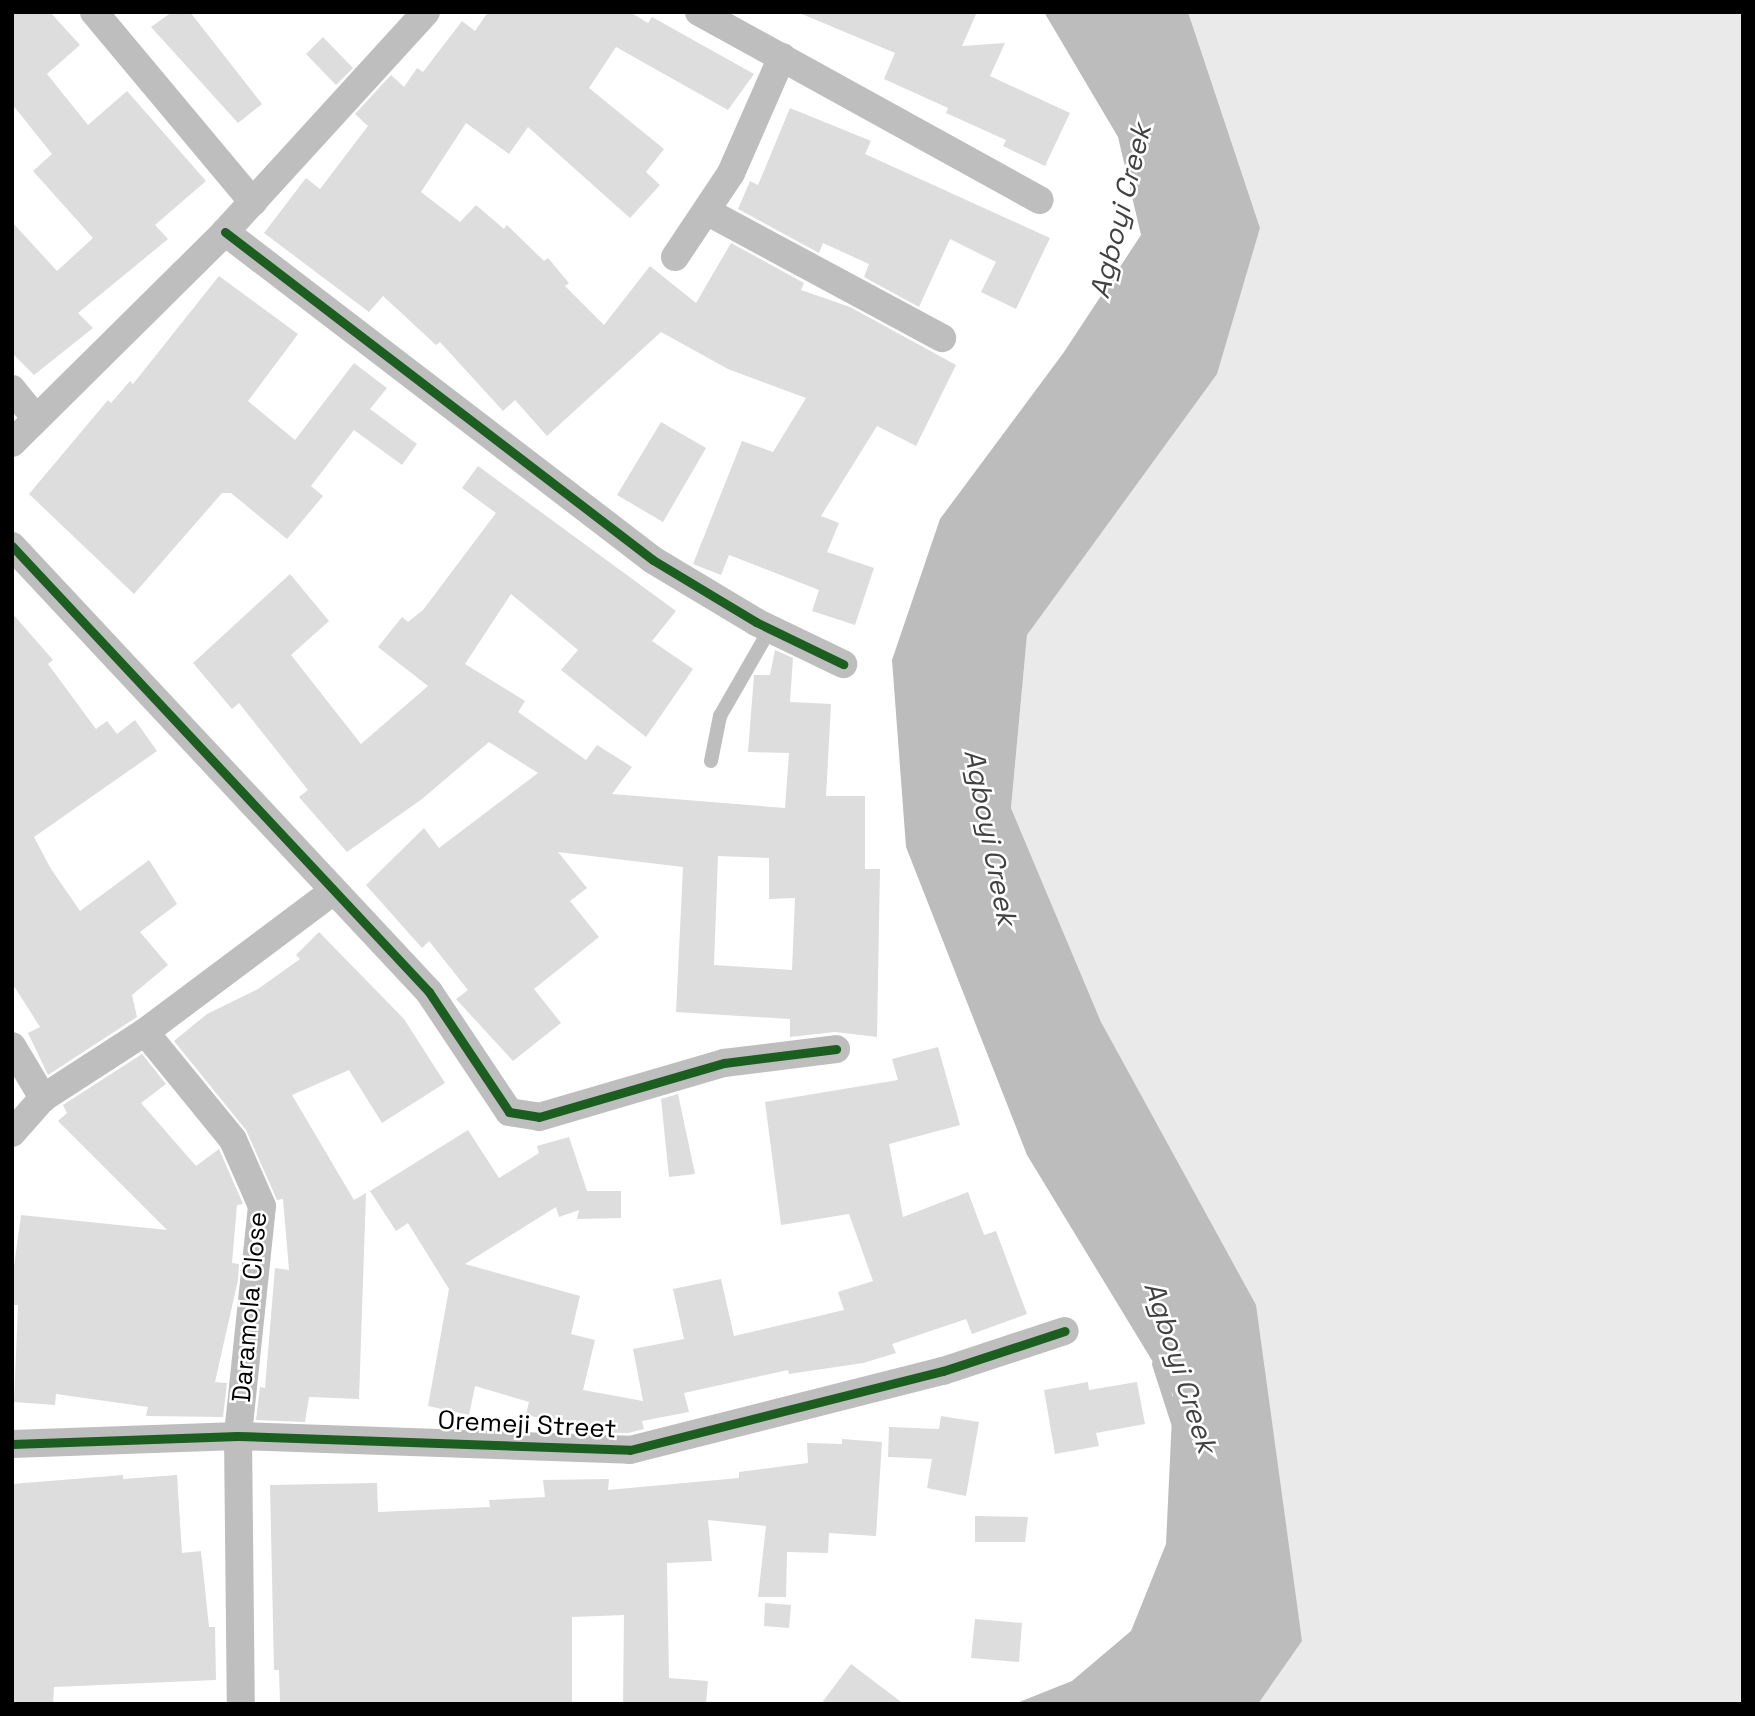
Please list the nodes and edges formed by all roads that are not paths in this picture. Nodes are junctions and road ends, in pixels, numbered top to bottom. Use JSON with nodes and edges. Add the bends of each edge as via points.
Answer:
{"nodes":[{"id":1,"x":94,"y":12,"type":"edge"},
{"id":2,"x":426,"y":12,"type":"edge"},
{"id":3,"x":699,"y":12,"type":"edge"},
{"id":4,"x":782,"y":57,"type":"junction"},
{"id":5,"x":1040,"y":200,"type":"dead end"},
{"id":6,"x":253,"y":202,"type":"junction"},
{"id":7,"x":708,"y":212,"type":"junction"},
{"id":8,"x":225,"y":232,"type":"junction"},
{"id":9,"x":675,"y":257,"type":"dead end"},
{"id":10,"x":942,"y":338,"type":"dead end"},
{"id":11,"x":12,"y":388,"type":"edge"},
{"id":12,"x":36,"y":419,"type":"junction"},
{"id":13,"x":12,"y":443,"type":"edge"},
{"id":14,"x":12,"y":546,"type":"edge"},
{"id":15,"x":770,"y":629,"type":"junction"},
{"id":16,"x":843,"y":664,"type":"dead end"},
{"id":17,"x":711,"y":761,"type":"dead end"},
{"id":18,"x":332,"y":892,"type":"junction"},
{"id":19,"x":145,"y":1032,"type":"junction"},
{"id":20,"x":12,"y":1046,"type":"edge"},
{"id":21,"x":836,"y":1049,"type":"dead end"},
{"id":22,"x":44,"y":1098,"type":"junction"},
{"id":23,"x":12,"y":1133,"type":"edge"},
{"id":24,"x":1065,"y":1331,"type":"dead end"},
{"id":25,"x":237,"y":1436,"type":"junction"},
{"id":26,"x":12,"y":1444,"type":"edge"},
{"id":27,"x":241,"y":1704,"type":"edge"}],
"edges":[{"from":1,"to":6,"type":"street"},
{"from":2,"to":6,"type":"street"},
{"from":3,"to":4,"type":"street"},
{"from":4,"to":5,"type":"street"},
{"from":4,"to":7,"type":"street"},
{"from":6,"to":8,"type":"street"},
{"from":7,"to":9,"type":"street"},
{"from":7,"to":10,"type":"street"},
{"from":8,"to":12,"type":"street"},
{"from":8,"to":15,"type":"street","via":[[642,553]]},
{"from":11,"to":12,"type":"street"},
{"from":12,"to":13,"type":"street"},
{"from":14,"to":18,"type":"street"},
{"from":15,"to":16,"type":"street"},
{"from":15,"to":17,"type":"lane","via":[[720,716]]},
{"from":18,"to":19,"type":"street"},
{"from":18,"to":21,"type":"street","via":[[429,992],[497,1099],[523,1118],[724,1063]]},
{"from":19,"to":22,"type":"street"},
{"from":19,"to":25,"type":"street","name":"Daramola Close","via":[[233,1140],[262,1206]]},
{"from":20,"to":22,"type":"street"},
{"from":22,"to":23,"type":"street"},
{"from":24,"to":25,"type":"street","name":"Oremeji Street","via":[[943,1371],[630,1450]]},
{"from":25,"to":26,"type":"street","name":"Oremeji Street"},
{"from":25,"to":27,"type":"street","name":"Daramola Close"}]}
